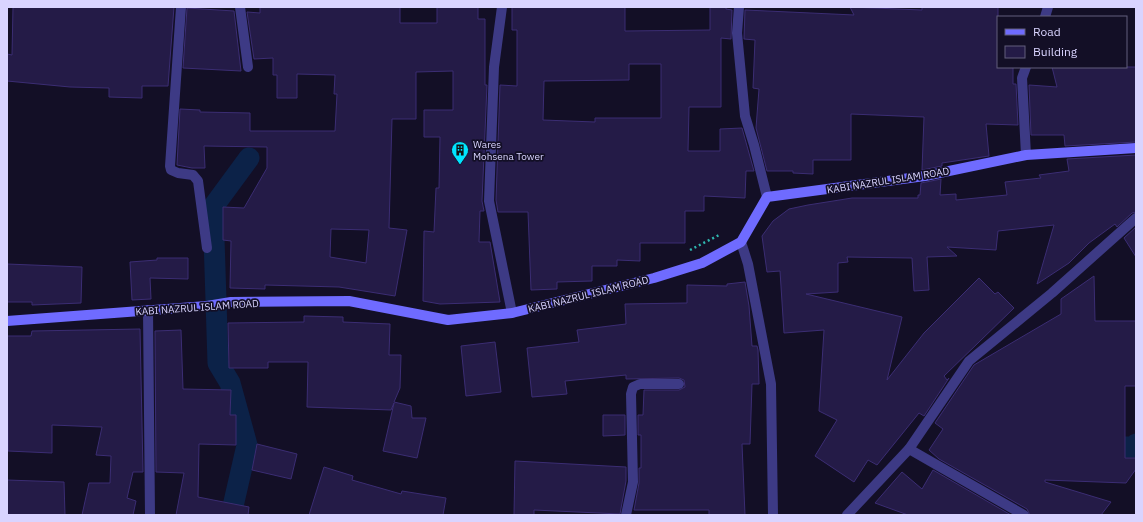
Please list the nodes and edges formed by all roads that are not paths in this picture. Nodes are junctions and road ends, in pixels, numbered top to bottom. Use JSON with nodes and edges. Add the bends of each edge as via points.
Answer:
{"nodes":[{"id":1,"x":181,"y":7,"type":"edge"},
{"id":2,"x":240,"y":7,"type":"edge"},
{"id":3,"x":502,"y":7,"type":"edge"},
{"id":4,"x":739,"y":7,"type":"edge"},
{"id":5,"x":248,"y":67,"type":"dead end"},
{"id":6,"x":1026,"y":68,"type":"edge"},
{"id":7,"x":1136,"y":148,"type":"edge"},
{"id":8,"x":1026,"y":155,"type":"junction"},
{"id":9,"x":766,"y":197,"type":"junction"},
{"id":10,"x":1136,"y":218,"type":"edge"},
{"id":11,"x":741,"y":242,"type":"junction"},
{"id":12,"x":207,"y":248,"type":"dead end"},
{"id":13,"x":148,"y":310,"type":"junction"},
{"id":14,"x":512,"y":313,"type":"junction"},
{"id":15,"x":7,"y":321,"type":"edge"},
{"id":16,"x":679,"y":384,"type":"dead end"},
{"id":17,"x":909,"y":449,"type":"junction"},
{"id":18,"x":150,"y":515,"type":"edge"},
{"id":19,"x":626,"y":515,"type":"edge"},
{"id":20,"x":773,"y":515,"type":"edge"},
{"id":21,"x":846,"y":515,"type":"edge"},
{"id":22,"x":1024,"y":515,"type":"edge"}],
"edges":[{"from":1,"to":12,"type":"street","via":[[170,166],[178,173],[193,175],[198,181]]},
{"from":2,"to":5,"type":"street"},
{"from":3,"to":14,"type":"street","via":[[494,67],[489,201]]},
{"from":4,"to":9,"type":"street","via":[[737,33],[745,116]]},
{"from":6,"to":8,"type":"street","via":[[1022,78]]},
{"from":7,"to":8,"type":"main road","name":"KABI NAZRUL ISLAM ROAD"},
{"from":8,"to":9,"type":"main road","name":"KABI NAZRUL ISLAM ROAD","via":[[925,176]]},
{"from":9,"to":11,"type":"main road"},
{"from":10,"to":17,"type":"street","via":[[1052,293],[969,361]]},
{"from":11,"to":14,"type":"main road","name":"KABI NAZRUL ISLAM ROAD","via":[[702,262],[654,278]]},
{"from":11,"to":20,"type":"street","via":[[748,264],[771,384]]},
{"from":13,"to":14,"type":"main road","name":"KABI NAZRUL ISLAM ROAD","via":[[231,302],[349,301],[448,320]]},
{"from":13,"to":15,"type":"main road","name":"KABI NAZRUL ISLAM ROAD"},
{"from":13,"to":18,"type":"street"},
{"from":16,"to":19,"type":"street","via":[[640,384],[634,387],[631,394],[633,482]]},
{"from":17,"to":21,"type":"street"},
{"from":17,"to":22,"type":"street"}]}
